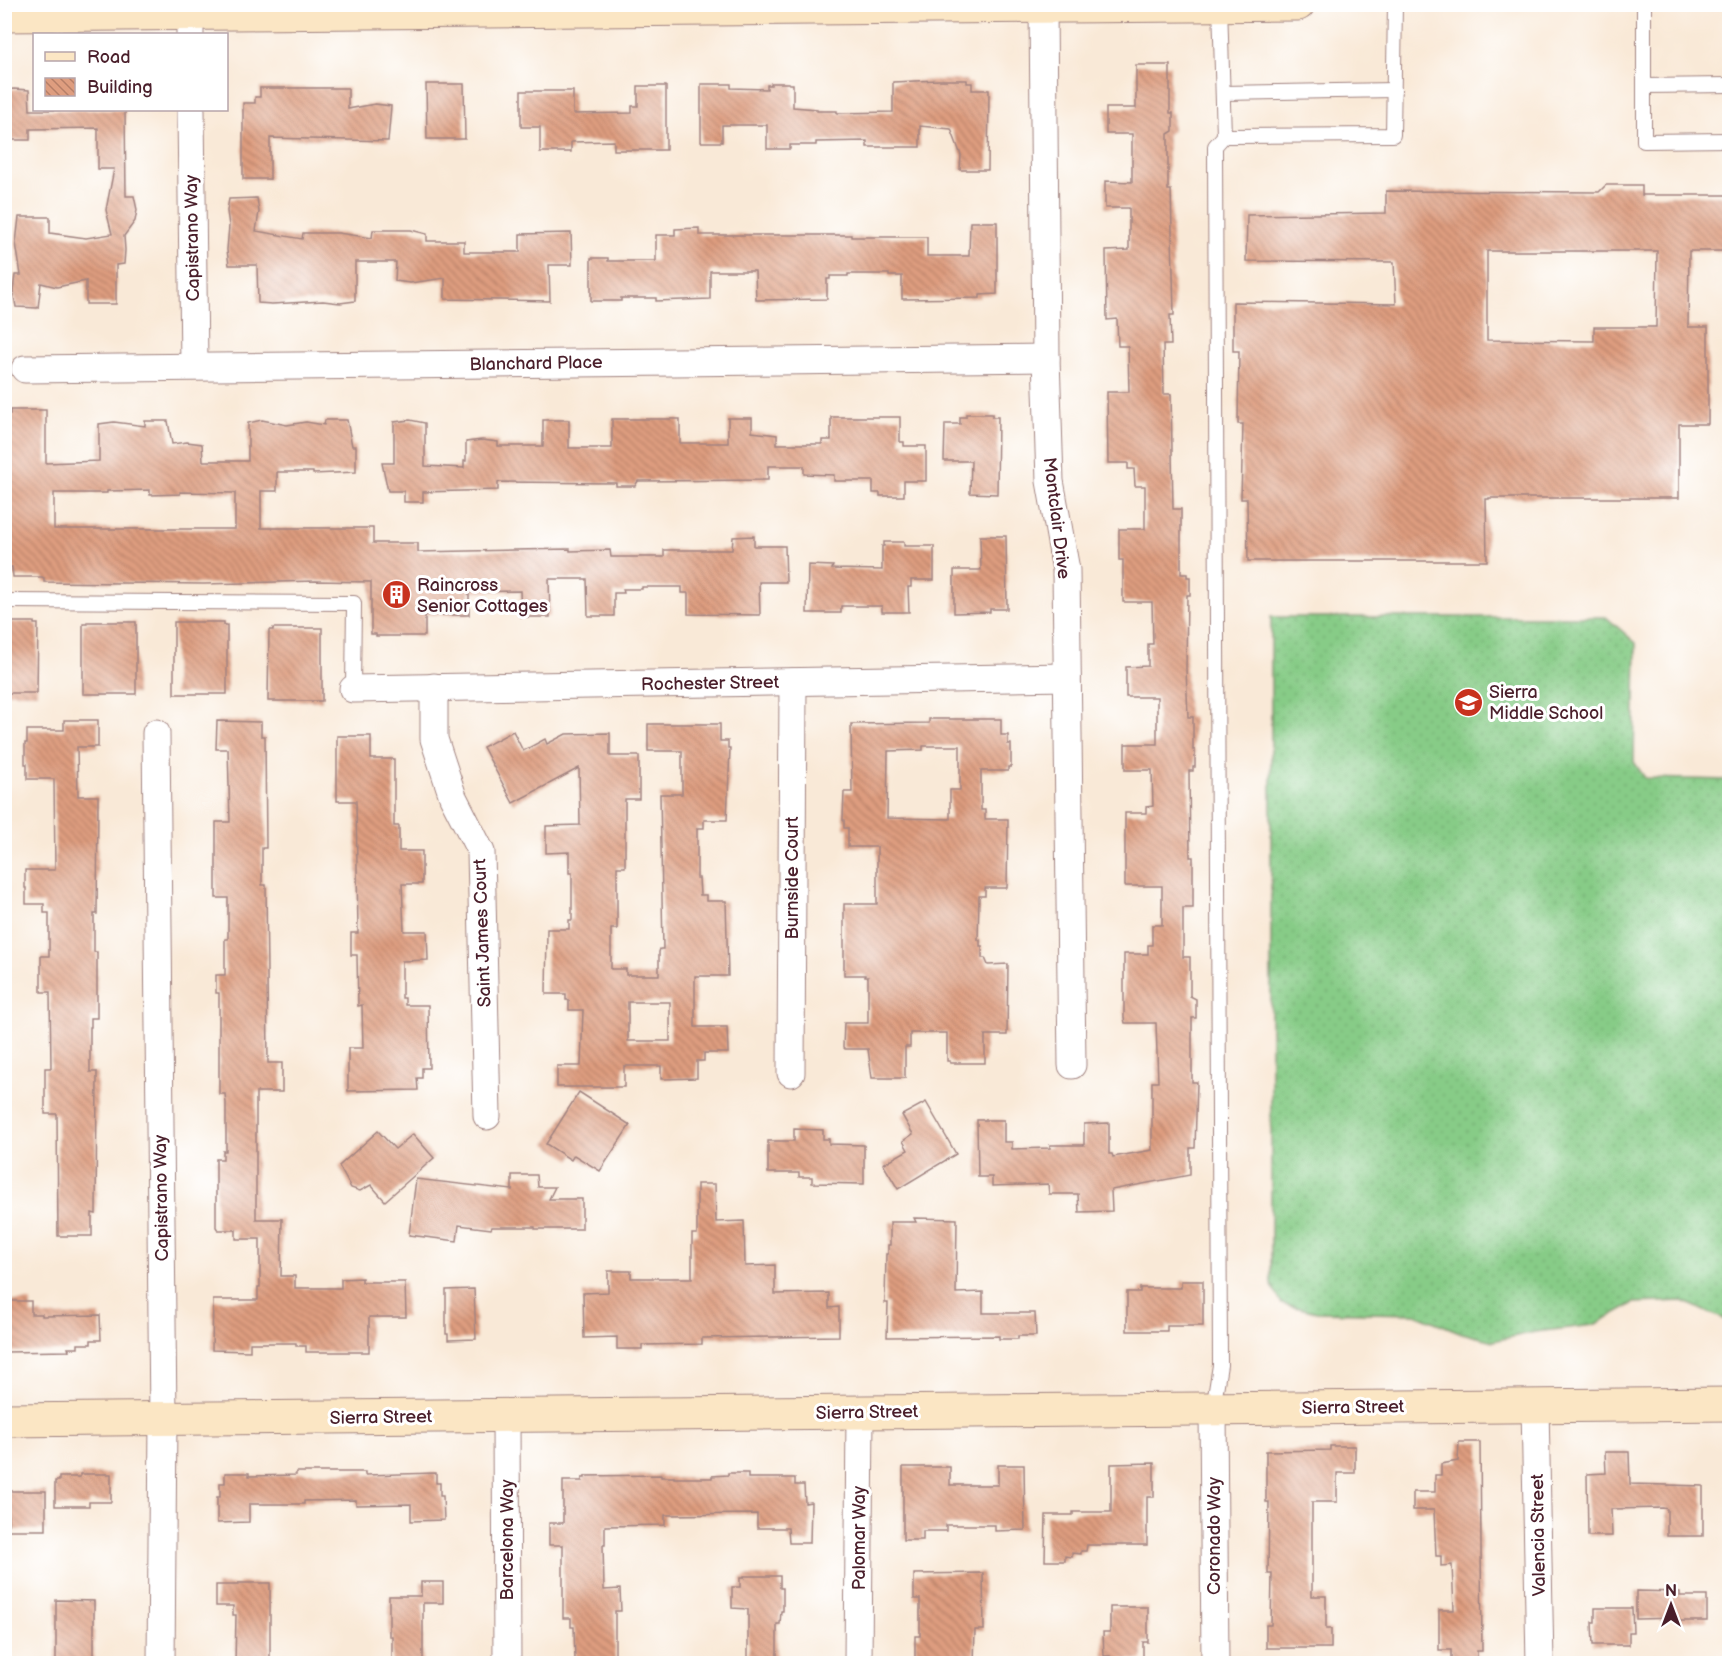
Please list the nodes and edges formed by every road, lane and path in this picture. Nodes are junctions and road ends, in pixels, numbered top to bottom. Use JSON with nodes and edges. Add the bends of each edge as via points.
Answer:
{"nodes":[{"id":1,"x":1298,"y":4,"type":"edge"},
{"id":2,"x":1395,"y":4,"type":"edge"},
{"id":3,"x":1644,"y":4,"type":"edge"},
{"id":4,"x":1220,"y":5,"type":"edge"},
{"id":5,"x":1043,"y":7,"type":"junction"},
{"id":6,"x":45,"y":10,"type":"edge"},
{"id":7,"x":4,"y":15,"type":"edge"},
{"id":8,"x":190,"y":24,"type":"edge"},
{"id":9,"x":1730,"y":85,"type":"edge"},
{"id":10,"x":1644,"y":86,"type":"junction"},
{"id":11,"x":1394,"y":90,"type":"junction"},
{"id":12,"x":1223,"y":93,"type":"junction"},
{"id":13,"x":191,"y":111,"type":"edge"},
{"id":14,"x":1224,"y":136,"type":"junction"},
{"id":15,"x":1730,"y":140,"type":"edge"},
{"id":16,"x":1046,"y":358,"type":"junction"},
{"id":17,"x":194,"y":366,"type":"junction"},
{"id":18,"x":25,"y":369,"type":"dead end"},
{"id":19,"x":4,"y":601,"type":"edge"},
{"id":20,"x":1067,"y":677,"type":"junction"},
{"id":21,"x":794,"y":682,"type":"junction"},
{"id":22,"x":434,"y":687,"type":"junction"},
{"id":23,"x":352,"y":689,"type":"joint"},
{"id":24,"x":156,"y":733,"type":"dead end"},
{"id":25,"x":1072,"y":1065,"type":"dead end"},
{"id":26,"x":791,"y":1073,"type":"dead end"},
{"id":27,"x":487,"y":1116,"type":"dead end"},
{"id":28,"x":1730,"y":1404,"type":"edge"},
{"id":29,"x":1535,"y":1406,"type":"junction"},
{"id":30,"x":1213,"y":1409,"type":"junction"},
{"id":31,"x":860,"y":1412,"type":"junction"},
{"id":32,"x":506,"y":1416,"type":"junction"},
{"id":33,"x":163,"y":1419,"type":"junction"},
{"id":34,"x":4,"y":1420,"type":"edge"},
{"id":35,"x":162,"y":1664,"type":"edge"},
{"id":36,"x":507,"y":1664,"type":"edge"},
{"id":37,"x":858,"y":1664,"type":"edge"},
{"id":38,"x":1215,"y":1664,"type":"edge"},
{"id":39,"x":1540,"y":1664,"type":"edge"}],
"edges":[{"from":1,"to":4,"type":"street"},
{"from":2,"to":11,"type":"lane"},
{"from":3,"to":10,"type":"lane"},
{"from":4,"to":5,"type":"street"},
{"from":4,"to":12,"type":"lane"},
{"from":5,"to":8,"type":"street"},
{"from":5,"to":16,"type":"street","name":"Montclair Drive"},
{"from":6,"to":7,"type":"street"},
{"from":6,"to":8,"type":"street"},
{"from":9,"to":10,"type":"lane"},
{"from":10,"to":15,"type":"lane","via":[[1644,141]]},
{"from":11,"to":12,"type":"lane"},
{"from":11,"to":14,"type":"lane","via":[[1393,135]]},
{"from":12,"to":14,"type":"lane"},
{"from":13,"to":17,"type":"street","name":"Capistrano Way"},
{"from":14,"to":30,"type":"lane","via":[[1215,146],[1220,1365]]},
{"from":16,"to":17,"type":"street","name":"Blanchard Place"},
{"from":16,"to":20,"type":"street","name":"Montclair Drive","via":[[1050,481],[1066,570]]},
{"from":17,"to":18,"type":"street","name":"Blanchard Place"},
{"from":19,"to":23,"type":"lane","via":[[354,603]]},
{"from":20,"to":21,"type":"street","name":"Rochester Street"},
{"from":20,"to":25,"type":"street","name":"Montclair Drive"},
{"from":21,"to":22,"type":"street","name":"Rochester Street"},
{"from":21,"to":26,"type":"street","name":"Burnside Court"},
{"from":22,"to":23,"type":"street","name":"Rochester Street"},
{"from":22,"to":27,"type":"street","name":"Saint James Court","via":[[434,740],[453,797],[481,852]]},
{"from":24,"to":33,"type":"street","name":"Capistrano Way"},
{"from":28,"to":29,"type":"street","name":"Sierra Street"},
{"from":29,"to":30,"type":"street","name":"Sierra Street"},
{"from":29,"to":39,"type":"street","name":"Valencia Street"},
{"from":30,"to":31,"type":"street","name":"Sierra Street"},
{"from":30,"to":38,"type":"street","name":"Coronado Way"},
{"from":31,"to":32,"type":"street","name":"Sierra Street"},
{"from":31,"to":37,"type":"street","name":"Palomar Way"},
{"from":32,"to":33,"type":"street","name":"Sierra Street"},
{"from":32,"to":36,"type":"street","name":"Barcelona Way"},
{"from":33,"to":34,"type":"street","name":"Sierra Street"},
{"from":33,"to":35,"type":"street","name":"Capistrano Way"}]}
